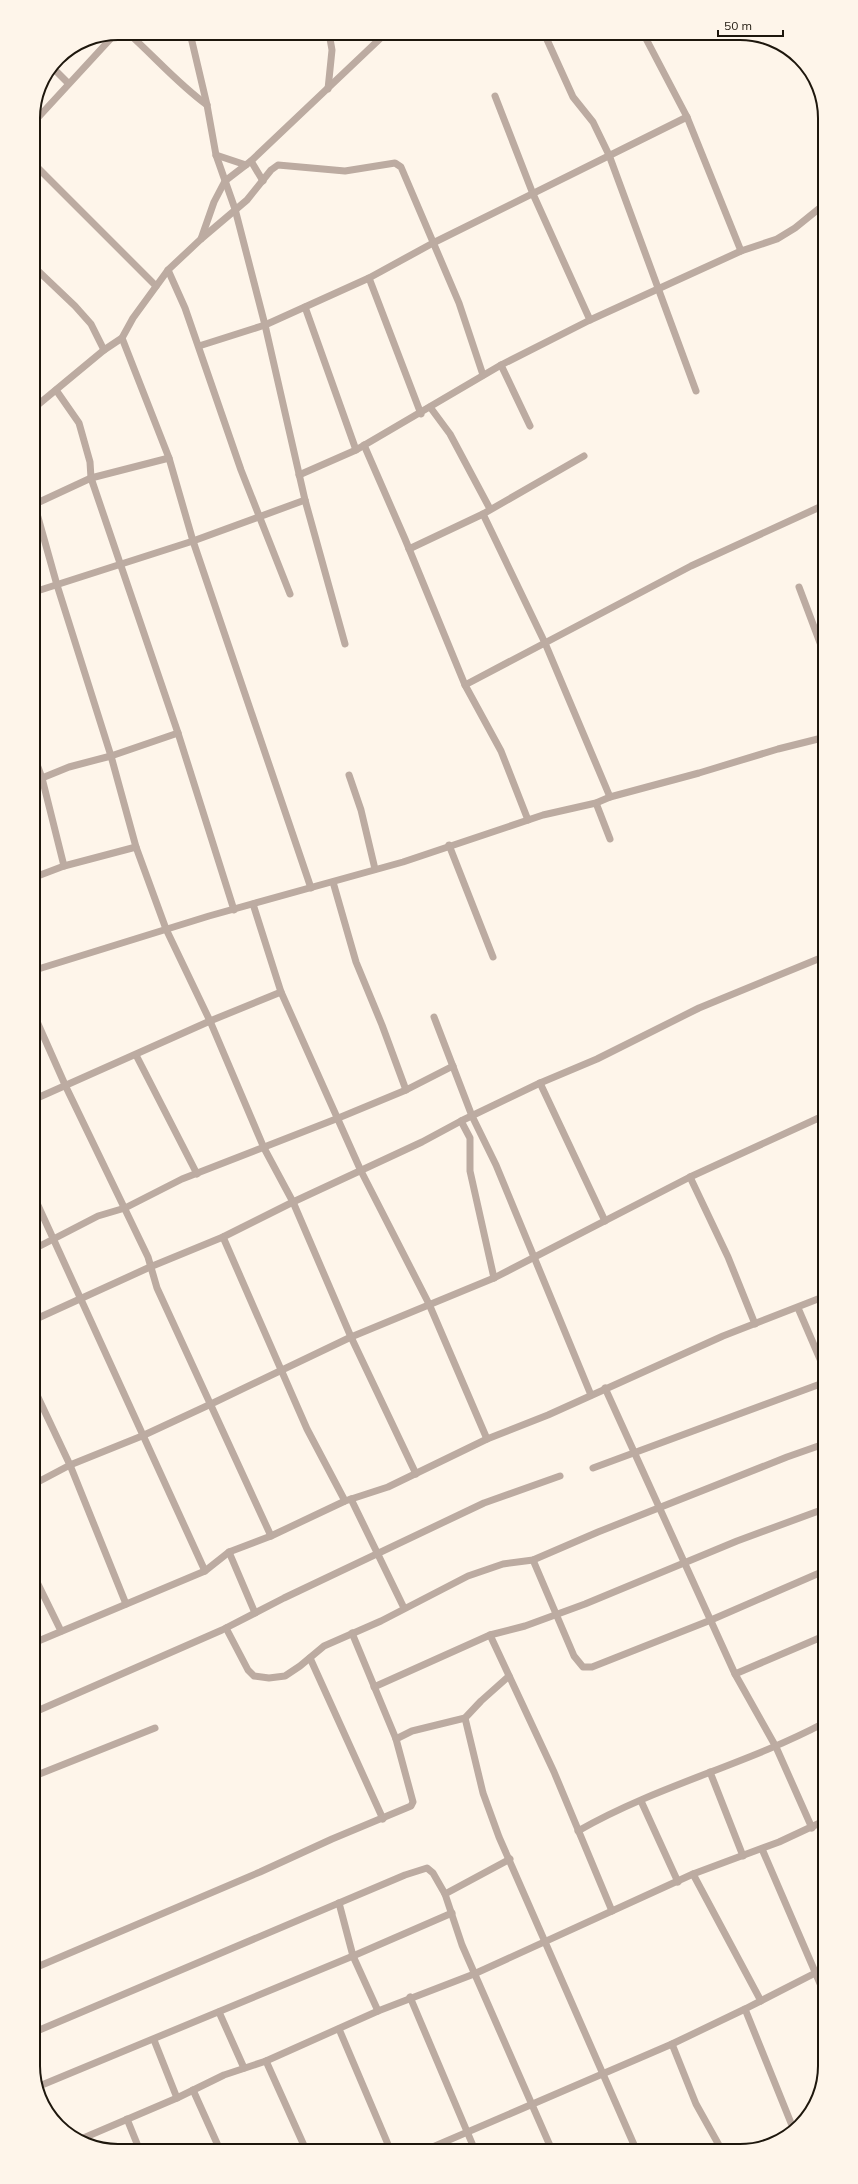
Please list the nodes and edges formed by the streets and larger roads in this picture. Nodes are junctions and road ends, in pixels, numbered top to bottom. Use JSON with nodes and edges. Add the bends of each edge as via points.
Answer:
{"nodes":[{"id":1,"x":136,"y":40,"type":"edge"},
{"id":2,"x":192,"y":40,"type":"edge"},
{"id":3,"x":330,"y":40,"type":"edge"},
{"id":4,"x":379,"y":40,"type":"edge"},
{"id":5,"x":547,"y":40,"type":"edge"},
{"id":6,"x":646,"y":40,"type":"edge"},
{"id":7,"x":108,"y":41,"type":"edge"},
{"id":8,"x":56,"y":71,"type":"edge"},
{"id":9,"x":68,"y":83,"type":"junction"},
{"id":10,"x":328,"y":89,"type":"junction"},
{"id":11,"x":495,"y":96,"type":"dead end"},
{"id":12,"x":207,"y":105,"type":"junction"},
{"id":13,"x":40,"y":115,"type":"edge"},
{"id":14,"x":687,"y":116,"type":"junction"},
{"id":15,"x":609,"y":154,"type":"junction"},
{"id":16,"x":216,"y":155,"type":"junction"},
{"id":17,"x":248,"y":163,"type":"junction"},
{"id":18,"x":40,"y":170,"type":"edge"},
{"id":19,"x":225,"y":181,"type":"junction"},
{"id":20,"x":263,"y":181,"type":"junction"},
{"id":21,"x":533,"y":194,"type":"junction"},
{"id":22,"x":235,"y":209,"type":"junction"},
{"id":23,"x":818,"y":209,"type":"edge"},
{"id":24,"x":201,"y":239,"type":"junction"},
{"id":25,"x":433,"y":243,"type":"junction"},
{"id":26,"x":740,"y":251,"type":"junction"},
{"id":27,"x":168,"y":270,"type":"junction"},
{"id":28,"x":40,"y":273,"type":"edge"},
{"id":29,"x":369,"y":278,"type":"junction"},
{"id":30,"x":156,"y":286,"type":"junction"},
{"id":31,"x":660,"y":289,"type":"junction"},
{"id":32,"x":305,"y":307,"type":"junction"},
{"id":33,"x":590,"y":320,"type":"junction"},
{"id":34,"x":265,"y":325,"type":"junction"},
{"id":35,"x":122,"y":338,"type":"junction"},
{"id":36,"x":199,"y":346,"type":"junction"},
{"id":37,"x":104,"y":350,"type":"junction"},
{"id":38,"x":501,"y":365,"type":"junction"},
{"id":39,"x":483,"y":376,"type":"junction"},
{"id":40,"x":56,"y":390,"type":"junction"},
{"id":41,"x":696,"y":391,"type":"dead end"},
{"id":42,"x":40,"y":403,"type":"edge"},
{"id":43,"x":430,"y":407,"type":"junction"},
{"id":44,"x":421,"y":414,"type":"junction"},
{"id":45,"x":530,"y":426,"type":"dead end"},
{"id":46,"x":364,"y":445,"type":"junction"},
{"id":47,"x":356,"y":450,"type":"junction"},
{"id":48,"x":584,"y":456,"type":"dead end"},
{"id":49,"x":169,"y":458,"type":"junction"},
{"id":50,"x":299,"y":475,"type":"junction"},
{"id":51,"x":91,"y":478,"type":"junction"},
{"id":52,"x":305,"y":500,"type":"junction"},
{"id":53,"x":40,"y":501,"type":"edge"},
{"id":54,"x":818,"y":508,"type":"edge"},
{"id":55,"x":490,"y":509,"type":"junction"},
{"id":56,"x":483,"y":514,"type":"junction"},
{"id":57,"x":258,"y":516,"type":"junction"},
{"id":58,"x":40,"y":525,"type":"edge"},
{"id":59,"x":193,"y":541,"type":"junction"},
{"id":60,"x":409,"y":549,"type":"junction"},
{"id":61,"x":119,"y":564,"type":"junction"},
{"id":62,"x":57,"y":586,"type":"junction"},
{"id":63,"x":799,"y":587,"type":"dead end"},
{"id":64,"x":40,"y":590,"type":"edge"},
{"id":65,"x":290,"y":594,"type":"dead end"},
{"id":66,"x":818,"y":637,"type":"edge"},
{"id":67,"x":546,"y":643,"type":"junction"},
{"id":68,"x":345,"y":644,"type":"dead end"},
{"id":69,"x":465,"y":685,"type":"junction"},
{"id":70,"x":178,"y":733,"type":"junction"},
{"id":71,"x":818,"y":739,"type":"edge"},
{"id":72,"x":111,"y":756,"type":"junction"},
{"id":73,"x":40,"y":773,"type":"edge"},
{"id":74,"x":349,"y":775,"type":"dead end"},
{"id":75,"x":42,"y":778,"type":"junction"},
{"id":76,"x":610,"y":797,"type":"junction"},
{"id":77,"x":596,"y":803,"type":"junction"},
{"id":78,"x":528,"y":820,"type":"junction"},
{"id":79,"x":610,"y":839,"type":"dead end"},
{"id":80,"x":449,"y":845,"type":"junction"},
{"id":81,"x":136,"y":847,"type":"junction"},
{"id":82,"x":64,"y":866,"type":"junction"},
{"id":83,"x":375,"y":869,"type":"junction"},
{"id":84,"x":40,"y":875,"type":"edge"},
{"id":85,"x":333,"y":882,"type":"junction"},
{"id":86,"x":311,"y":888,"type":"junction"},
{"id":87,"x":253,"y":904,"type":"junction"},
{"id":88,"x":234,"y":910,"type":"junction"},
{"id":89,"x":166,"y":930,"type":"junction"},
{"id":90,"x":493,"y":957,"type":"dead end"},
{"id":91,"x":818,"y":959,"type":"edge"},
{"id":92,"x":40,"y":968,"type":"edge"},
{"id":93,"x":281,"y":992,"type":"junction"},
{"id":94,"x":434,"y":1017,"type":"dead end"},
{"id":95,"x":210,"y":1021,"type":"junction"},
{"id":96,"x":40,"y":1028,"type":"edge"},
{"id":97,"x":136,"y":1055,"type":"junction"},
{"id":98,"x":453,"y":1066,"type":"junction"},
{"id":99,"x":540,"y":1083,"type":"junction"},
{"id":100,"x":66,"y":1087,"type":"junction"},
{"id":101,"x":406,"y":1090,"type":"junction"},
{"id":102,"x":40,"y":1097,"type":"edge"},
{"id":103,"x":472,"y":1116,"type":"junction"},
{"id":104,"x":818,"y":1118,"type":"edge"},
{"id":105,"x":336,"y":1119,"type":"junction"},
{"id":106,"x":461,"y":1121,"type":"junction"},
{"id":107,"x":264,"y":1148,"type":"junction"},
{"id":108,"x":361,"y":1171,"type":"junction"},
{"id":109,"x":197,"y":1174,"type":"junction"},
{"id":110,"x":690,"y":1177,"type":"junction"},
{"id":111,"x":293,"y":1202,"type":"junction"},
{"id":112,"x":125,"y":1208,"type":"junction"},
{"id":113,"x":40,"y":1209,"type":"edge"},
{"id":114,"x":605,"y":1221,"type":"junction"},
{"id":115,"x":223,"y":1237,"type":"junction"},
{"id":116,"x":54,"y":1239,"type":"junction"},
{"id":117,"x":40,"y":1246,"type":"edge"},
{"id":118,"x":534,"y":1257,"type":"junction"},
{"id":119,"x":150,"y":1267,"type":"junction"},
{"id":120,"x":494,"y":1278,"type":"junction"},
{"id":121,"x":818,"y":1299,"type":"edge"},
{"id":122,"x":80,"y":1300,"type":"junction"},
{"id":123,"x":429,"y":1304,"type":"junction"},
{"id":124,"x":798,"y":1308,"type":"junction"},
{"id":125,"x":40,"y":1317,"type":"edge"},
{"id":126,"x":755,"y":1324,"type":"junction"},
{"id":127,"x":351,"y":1338,"type":"junction"},
{"id":128,"x":818,"y":1351,"type":"edge"},
{"id":129,"x":280,"y":1371,"type":"junction"},
{"id":130,"x":818,"y":1385,"type":"edge"},
{"id":131,"x":605,"y":1388,"type":"junction"},
{"id":132,"x":591,"y":1395,"type":"junction"},
{"id":133,"x":40,"y":1401,"type":"edge"},
{"id":134,"x":211,"y":1404,"type":"junction"},
{"id":135,"x":142,"y":1436,"type":"junction"},
{"id":136,"x":487,"y":1438,"type":"junction"},
{"id":137,"x":818,"y":1446,"type":"edge"},
{"id":138,"x":636,"y":1453,"type":"junction"},
{"id":139,"x":70,"y":1465,"type":"junction"},
{"id":140,"x":593,"y":1468,"type":"dead end"},
{"id":141,"x":416,"y":1474,"type":"junction"},
{"id":142,"x":560,"y":1476,"type":"dead end"},
{"id":143,"x":40,"y":1481,"type":"edge"},
{"id":144,"x":348,"y":1500,"type":"junction"},
{"id":145,"x":659,"y":1507,"type":"junction"},
{"id":146,"x":818,"y":1511,"type":"edge"},
{"id":147,"x":271,"y":1536,"type":"junction"},
{"id":148,"x":229,"y":1552,"type":"junction"},
{"id":149,"x":378,"y":1554,"type":"junction"},
{"id":150,"x":533,"y":1560,"type":"junction"},
{"id":151,"x":686,"y":1563,"type":"junction"},
{"id":152,"x":205,"y":1571,"type":"junction"},
{"id":153,"x":818,"y":1574,"type":"edge"},
{"id":154,"x":40,"y":1588,"type":"edge"},
{"id":155,"x":126,"y":1604,"type":"junction"},
{"id":156,"x":404,"y":1608,"type":"junction"},
{"id":157,"x":255,"y":1613,"type":"junction"},
{"id":158,"x":555,"y":1615,"type":"junction"},
{"id":159,"x":712,"y":1620,"type":"junction"},
{"id":160,"x":226,"y":1628,"type":"junction"},
{"id":161,"x":61,"y":1631,"type":"junction"},
{"id":162,"x":352,"y":1633,"type":"junction"},
{"id":163,"x":490,"y":1634,"type":"junction"},
{"id":164,"x":818,"y":1639,"type":"edge"},
{"id":165,"x":40,"y":1640,"type":"edge"},
{"id":166,"x":310,"y":1658,"type":"junction"},
{"id":167,"x":735,"y":1674,"type":"junction"},
{"id":168,"x":509,"y":1676,"type":"junction"},
{"id":169,"x":374,"y":1687,"type":"junction"},
{"id":170,"x":40,"y":1710,"type":"edge"},
{"id":171,"x":465,"y":1718,"type":"junction"},
{"id":172,"x":818,"y":1726,"type":"edge"},
{"id":173,"x":156,"y":1728,"type":"dead end"},
{"id":174,"x":396,"y":1739,"type":"junction"},
{"id":175,"x":776,"y":1747,"type":"junction"},
{"id":176,"x":710,"y":1772,"type":"junction"},
{"id":177,"x":40,"y":1774,"type":"edge"},
{"id":178,"x":641,"y":1801,"type":"junction"},
{"id":179,"x":382,"y":1819,"type":"junction"},
{"id":180,"x":818,"y":1824,"type":"edge"},
{"id":181,"x":812,"y":1828,"type":"junction"},
{"id":182,"x":578,"y":1831,"type":"junction"},
{"id":183,"x":762,"y":1849,"type":"junction"},
{"id":184,"x":743,"y":1856,"type":"junction"},
{"id":185,"x":510,"y":1859,"type":"junction"},
{"id":186,"x":693,"y":1874,"type":"junction"},
{"id":187,"x":678,"y":1882,"type":"junction"},
{"id":188,"x":445,"y":1894,"type":"junction"},
{"id":189,"x":339,"y":1903,"type":"junction"},
{"id":190,"x":612,"y":1911,"type":"junction"},
{"id":191,"x":452,"y":1913,"type":"junction"},
{"id":192,"x":544,"y":1942,"type":"junction"},
{"id":193,"x":353,"y":1956,"type":"junction"},
{"id":194,"x":40,"y":1966,"type":"edge"},
{"id":195,"x":816,"y":1973,"type":"junction"},
{"id":196,"x":474,"y":1974,"type":"junction"},
{"id":197,"x":818,"y":1978,"type":"edge"},
{"id":198,"x":410,"y":1997,"type":"junction"},
{"id":199,"x":761,"y":2001,"type":"junction"},
{"id":200,"x":746,"y":2009,"type":"junction"},
{"id":201,"x":378,"y":2010,"type":"junction"},
{"id":202,"x":219,"y":2012,"type":"junction"},
{"id":203,"x":339,"y":2029,"type":"junction"},
{"id":204,"x":40,"y":2030,"type":"edge"},
{"id":205,"x":154,"y":2040,"type":"junction"},
{"id":206,"x":672,"y":2044,"type":"junction"},
{"id":207,"x":266,"y":2061,"type":"junction"},
{"id":208,"x":244,"y":2068,"type":"junction"},
{"id":209,"x":604,"y":2073,"type":"junction"},
{"id":210,"x":42,"y":2085,"type":"edge"},
{"id":211,"x":194,"y":2090,"type":"junction"},
{"id":212,"x":177,"y":2098,"type":"junction"},
{"id":213,"x":531,"y":2106,"type":"junction"},
{"id":214,"x":127,"y":2119,"type":"junction"},
{"id":215,"x":792,"y":2124,"type":"edge"},
{"id":216,"x":468,"y":2132,"type":"junction"},
{"id":217,"x":85,"y":2137,"type":"edge"},
{"id":218,"x":137,"y":2144,"type":"edge"},
{"id":219,"x":217,"y":2144,"type":"edge"},
{"id":220,"x":303,"y":2144,"type":"edge"},
{"id":221,"x":388,"y":2144,"type":"edge"},
{"id":222,"x":440,"y":2144,"type":"edge"},
{"id":223,"x":472,"y":2144,"type":"edge"},
{"id":224,"x":549,"y":2144,"type":"edge"},
{"id":225,"x":634,"y":2144,"type":"edge"},
{"id":226,"x":718,"y":2144,"type":"edge"}],
"edges":[{"from":1,"to":12,"type":"street","via":[[184,89]]},
{"from":2,"to":12,"type":"street"},
{"from":3,"to":10,"type":"street","via":[[332,50]]},
{"from":4,"to":10,"type":"street"},
{"from":5,"to":15,"type":"street","via":[[573,97],[593,122]]},
{"from":6,"to":14,"type":"street"},
{"from":7,"to":9,"type":"street"},
{"from":8,"to":9,"type":"street"},
{"from":9,"to":13,"type":"street"},
{"from":10,"to":17,"type":"street"},
{"from":11,"to":21,"type":"street"},
{"from":12,"to":16,"type":"street"},
{"from":14,"to":15,"type":"street"},
{"from":14,"to":26,"type":"street"},
{"from":15,"to":21,"type":"street"},
{"from":15,"to":31,"type":"street"},
{"from":16,"to":17,"type":"street"},
{"from":16,"to":19,"type":"street"},
{"from":17,"to":19,"type":"street"},
{"from":17,"to":20,"type":"street"},
{"from":18,"to":30,"type":"street"},
{"from":19,"to":22,"type":"street"},
{"from":19,"to":24,"type":"street","via":[[214,202]]},
{"from":20,"to":22,"type":"street","via":[[247,200]]},
{"from":20,"to":25,"type":"street","via":[[278,165],[334,171],[398,164]]},
{"from":21,"to":25,"type":"street"},
{"from":21,"to":33,"type":"street"},
{"from":22,"to":24,"type":"street"},
{"from":22,"to":34,"type":"street"},
{"from":23,"to":26,"type":"street","via":[[777,239]]},
{"from":24,"to":27,"type":"street"},
{"from":25,"to":29,"type":"street"},
{"from":25,"to":39,"type":"street","via":[[459,303]]},
{"from":26,"to":31,"type":"street"},
{"from":27,"to":30,"type":"street"},
{"from":27,"to":36,"type":"street"},
{"from":28,"to":37,"type":"street","via":[[87,320]]},
{"from":29,"to":32,"type":"street"},
{"from":29,"to":44,"type":"street"},
{"from":30,"to":35,"type":"street"},
{"from":31,"to":33,"type":"street"},
{"from":31,"to":41,"type":"street"},
{"from":32,"to":34,"type":"street"},
{"from":32,"to":47,"type":"street"},
{"from":33,"to":38,"type":"street"},
{"from":34,"to":36,"type":"street"},
{"from":34,"to":50,"type":"street"},
{"from":35,"to":37,"type":"street"},
{"from":35,"to":49,"type":"street"},
{"from":36,"to":57,"type":"street"},
{"from":37,"to":40,"type":"street"},
{"from":38,"to":39,"type":"street"},
{"from":38,"to":45,"type":"street"},
{"from":39,"to":43,"type":"street"},
{"from":40,"to":42,"type":"street"},
{"from":40,"to":51,"type":"street","via":[[79,423],[90,462]]},
{"from":43,"to":44,"type":"street"},
{"from":43,"to":55,"type":"street","via":[[450,434]]},
{"from":44,"to":46,"type":"street"},
{"from":46,"to":47,"type":"street"},
{"from":46,"to":60,"type":"street"},
{"from":47,"to":50,"type":"street"},
{"from":48,"to":55,"type":"street"},
{"from":49,"to":51,"type":"street"},
{"from":49,"to":59,"type":"street"},
{"from":50,"to":52,"type":"street"},
{"from":51,"to":53,"type":"street"},
{"from":51,"to":61,"type":"street"},
{"from":52,"to":57,"type":"street"},
{"from":52,"to":68,"type":"street"},
{"from":54,"to":67,"type":"street","via":[[690,566]]},
{"from":55,"to":56,"type":"street"},
{"from":56,"to":60,"type":"street"},
{"from":56,"to":67,"type":"street"},
{"from":57,"to":59,"type":"street"},
{"from":57,"to":65,"type":"street"},
{"from":58,"to":62,"type":"street"},
{"from":59,"to":61,"type":"street"},
{"from":59,"to":86,"type":"street"},
{"from":60,"to":69,"type":"street"},
{"from":61,"to":62,"type":"street"},
{"from":61,"to":70,"type":"street"},
{"from":62,"to":64,"type":"street"},
{"from":62,"to":72,"type":"street"},
{"from":63,"to":66,"type":"street"},
{"from":67,"to":69,"type":"street"},
{"from":67,"to":76,"type":"street"},
{"from":69,"to":78,"type":"street","via":[[501,751]]},
{"from":70,"to":72,"type":"street"},
{"from":70,"to":88,"type":"street"},
{"from":71,"to":76,"type":"street"},
{"from":72,"to":75,"type":"street","via":[[69,767]]},
{"from":72,"to":81,"type":"street"},
{"from":73,"to":75,"type":"street"},
{"from":74,"to":83,"type":"street","via":[[361,810]]},
{"from":75,"to":82,"type":"street"},
{"from":76,"to":77,"type":"street"},
{"from":77,"to":78,"type":"street"},
{"from":77,"to":79,"type":"street"},
{"from":78,"to":80,"type":"street"},
{"from":80,"to":83,"type":"street"},
{"from":80,"to":90,"type":"street"},
{"from":81,"to":82,"type":"street"},
{"from":81,"to":89,"type":"street"},
{"from":82,"to":84,"type":"street"},
{"from":83,"to":85,"type":"street"},
{"from":85,"to":86,"type":"street"},
{"from":85,"to":101,"type":"street","via":[[356,962]]},
{"from":86,"to":87,"type":"street"},
{"from":87,"to":88,"type":"street"},
{"from":87,"to":93,"type":"street"},
{"from":88,"to":89,"type":"street"},
{"from":89,"to":92,"type":"street"},
{"from":89,"to":95,"type":"street"},
{"from":91,"to":99,"type":"street","via":[[699,1008],[596,1059]]},
{"from":93,"to":95,"type":"street"},
{"from":93,"to":105,"type":"street"},
{"from":94,"to":98,"type":"street"},
{"from":95,"to":97,"type":"street"},
{"from":95,"to":107,"type":"street"},
{"from":96,"to":100,"type":"street"},
{"from":97,"to":100,"type":"street"},
{"from":97,"to":109,"type":"street"},
{"from":98,"to":101,"type":"street"},
{"from":98,"to":103,"type":"street"},
{"from":99,"to":103,"type":"street"},
{"from":99,"to":114,"type":"street"},
{"from":100,"to":102,"type":"street"},
{"from":100,"to":112,"type":"street"},
{"from":101,"to":105,"type":"street"},
{"from":103,"to":106,"type":"street"},
{"from":103,"to":118,"type":"street","via":[[496,1165]]},
{"from":104,"to":110,"type":"street"},
{"from":105,"to":107,"type":"street"},
{"from":105,"to":108,"type":"street"},
{"from":106,"to":108,"type":"street"},
{"from":106,"to":120,"type":"street","via":[[470,1138],[470,1171]]},
{"from":107,"to":109,"type":"street"},
{"from":107,"to":111,"type":"street"},
{"from":108,"to":111,"type":"street"},
{"from":108,"to":123,"type":"street"},
{"from":109,"to":112,"type":"street"},
{"from":110,"to":114,"type":"street"},
{"from":110,"to":126,"type":"street","via":[[728,1257]]},
{"from":111,"to":115,"type":"street"},
{"from":111,"to":127,"type":"street"},
{"from":112,"to":116,"type":"street","via":[[98,1216]]},
{"from":112,"to":119,"type":"street"},
{"from":113,"to":116,"type":"street"},
{"from":114,"to":118,"type":"street"},
{"from":115,"to":119,"type":"street"},
{"from":115,"to":129,"type":"street"},
{"from":116,"to":117,"type":"street"},
{"from":116,"to":122,"type":"street"},
{"from":118,"to":120,"type":"street"},
{"from":118,"to":132,"type":"street"},
{"from":119,"to":122,"type":"street"},
{"from":119,"to":134,"type":"street","via":[[157,1288]]},
{"from":120,"to":123,"type":"street"},
{"from":121,"to":124,"type":"street"},
{"from":122,"to":125,"type":"street"},
{"from":122,"to":135,"type":"street"},
{"from":123,"to":127,"type":"street"},
{"from":123,"to":136,"type":"street"},
{"from":124,"to":126,"type":"street"},
{"from":124,"to":128,"type":"street"},
{"from":126,"to":131,"type":"street"},
{"from":127,"to":129,"type":"street"},
{"from":127,"to":141,"type":"street"},
{"from":129,"to":134,"type":"street"},
{"from":129,"to":144,"type":"street","via":[[307,1428]]},
{"from":130,"to":138,"type":"street"},
{"from":131,"to":132,"type":"street"},
{"from":131,"to":138,"type":"street"},
{"from":132,"to":136,"type":"street","via":[[548,1415]]},
{"from":133,"to":139,"type":"street"},
{"from":134,"to":135,"type":"street"},
{"from":134,"to":147,"type":"street"},
{"from":135,"to":139,"type":"street"},
{"from":135,"to":152,"type":"street"},
{"from":136,"to":141,"type":"street"},
{"from":137,"to":145,"type":"street"},
{"from":138,"to":140,"type":"street"},
{"from":138,"to":145,"type":"street"},
{"from":139,"to":143,"type":"street"},
{"from":139,"to":155,"type":"street"},
{"from":141,"to":144,"type":"street","via":[[388,1487]]},
{"from":142,"to":149,"type":"street","via":[[484,1503]]},
{"from":144,"to":147,"type":"street"},
{"from":144,"to":149,"type":"street"},
{"from":145,"to":150,"type":"street"},
{"from":145,"to":151,"type":"street"},
{"from":146,"to":151,"type":"street"},
{"from":147,"to":148,"type":"street"},
{"from":148,"to":152,"type":"street"},
{"from":148,"to":157,"type":"street"},
{"from":149,"to":156,"type":"street"},
{"from":149,"to":157,"type":"street"},
{"from":150,"to":156,"type":"street","via":[[503,1564],[468,1576]]},
{"from":150,"to":158,"type":"street"},
{"from":151,"to":158,"type":"street"},
{"from":151,"to":159,"type":"street"},
{"from":152,"to":155,"type":"street"},
{"from":153,"to":159,"type":"street"},
{"from":154,"to":161,"type":"street"},
{"from":155,"to":161,"type":"street"},
{"from":156,"to":162,"type":"street"},
{"from":157,"to":160,"type":"street"},
{"from":158,"to":159,"type":"street","via":[[574,1656],[583,1667],[592,1667]]},
{"from":158,"to":163,"type":"street","via":[[525,1626]]},
{"from":159,"to":167,"type":"street"},
{"from":160,"to":166,"type":"street","via":[[248,1670],[260,1678],[285,1676]]},
{"from":160,"to":170,"type":"street"},
{"from":161,"to":165,"type":"street"},
{"from":162,"to":166,"type":"street","via":[[324,1646]]},
{"from":162,"to":169,"type":"street"},
{"from":163,"to":168,"type":"street"},
{"from":163,"to":169,"type":"street"},
{"from":164,"to":167,"type":"street"},
{"from":166,"to":179,"type":"street"},
{"from":167,"to":175,"type":"street"},
{"from":168,"to":171,"type":"street"},
{"from":168,"to":182,"type":"street","via":[[554,1772]]},
{"from":169,"to":174,"type":"street"},
{"from":171,"to":174,"type":"street","via":[[412,1731]]},
{"from":171,"to":185,"type":"street","via":[[483,1793]]},
{"from":172,"to":175,"type":"street"},
{"from":173,"to":177,"type":"street"},
{"from":174,"to":179,"type":"street","via":[[413,1804]]},
{"from":175,"to":176,"type":"street"},
{"from":175,"to":181,"type":"street"},
{"from":176,"to":178,"type":"street"},
{"from":176,"to":184,"type":"street"},
{"from":178,"to":182,"type":"street","via":[[598,1819]]},
{"from":178,"to":187,"type":"street"},
{"from":179,"to":194,"type":"street"},
{"from":180,"to":181,"type":"street"},
{"from":181,"to":183,"type":"street"},
{"from":182,"to":190,"type":"street"},
{"from":183,"to":184,"type":"street"},
{"from":183,"to":195,"type":"street"},
{"from":184,"to":186,"type":"street"},
{"from":185,"to":188,"type":"street"},
{"from":185,"to":192,"type":"street"},
{"from":186,"to":187,"type":"street"},
{"from":186,"to":199,"type":"street"},
{"from":187,"to":190,"type":"street"},
{"from":188,"to":189,"type":"street","via":[[433,1873],[423,1868]]},
{"from":188,"to":191,"type":"street"},
{"from":189,"to":193,"type":"street"},
{"from":189,"to":204,"type":"street"},
{"from":190,"to":192,"type":"street"},
{"from":191,"to":193,"type":"street"},
{"from":191,"to":196,"type":"street"},
{"from":192,"to":196,"type":"street"},
{"from":192,"to":209,"type":"street"},
{"from":193,"to":201,"type":"street"},
{"from":193,"to":202,"type":"street"},
{"from":195,"to":197,"type":"street"},
{"from":195,"to":199,"type":"street"},
{"from":196,"to":198,"type":"street"},
{"from":196,"to":213,"type":"street"},
{"from":198,"to":201,"type":"street"},
{"from":198,"to":216,"type":"street"},
{"from":199,"to":200,"type":"street"},
{"from":200,"to":206,"type":"street"},
{"from":200,"to":215,"type":"street"},
{"from":201,"to":203,"type":"street"},
{"from":202,"to":205,"type":"street"},
{"from":202,"to":208,"type":"street"},
{"from":203,"to":207,"type":"street"},
{"from":203,"to":221,"type":"street"},
{"from":205,"to":210,"type":"street"},
{"from":205,"to":212,"type":"street"},
{"from":206,"to":209,"type":"street"},
{"from":206,"to":226,"type":"street","via":[[696,2104]]},
{"from":207,"to":208,"type":"street"},
{"from":207,"to":220,"type":"street"},
{"from":208,"to":211,"type":"street"},
{"from":209,"to":213,"type":"street"},
{"from":209,"to":225,"type":"street"},
{"from":211,"to":212,"type":"street"},
{"from":211,"to":219,"type":"street"},
{"from":212,"to":214,"type":"street"},
{"from":213,"to":216,"type":"street"},
{"from":213,"to":224,"type":"street"},
{"from":214,"to":217,"type":"street"},
{"from":214,"to":218,"type":"street"},
{"from":216,"to":222,"type":"street"},
{"from":216,"to":223,"type":"street"}]}
